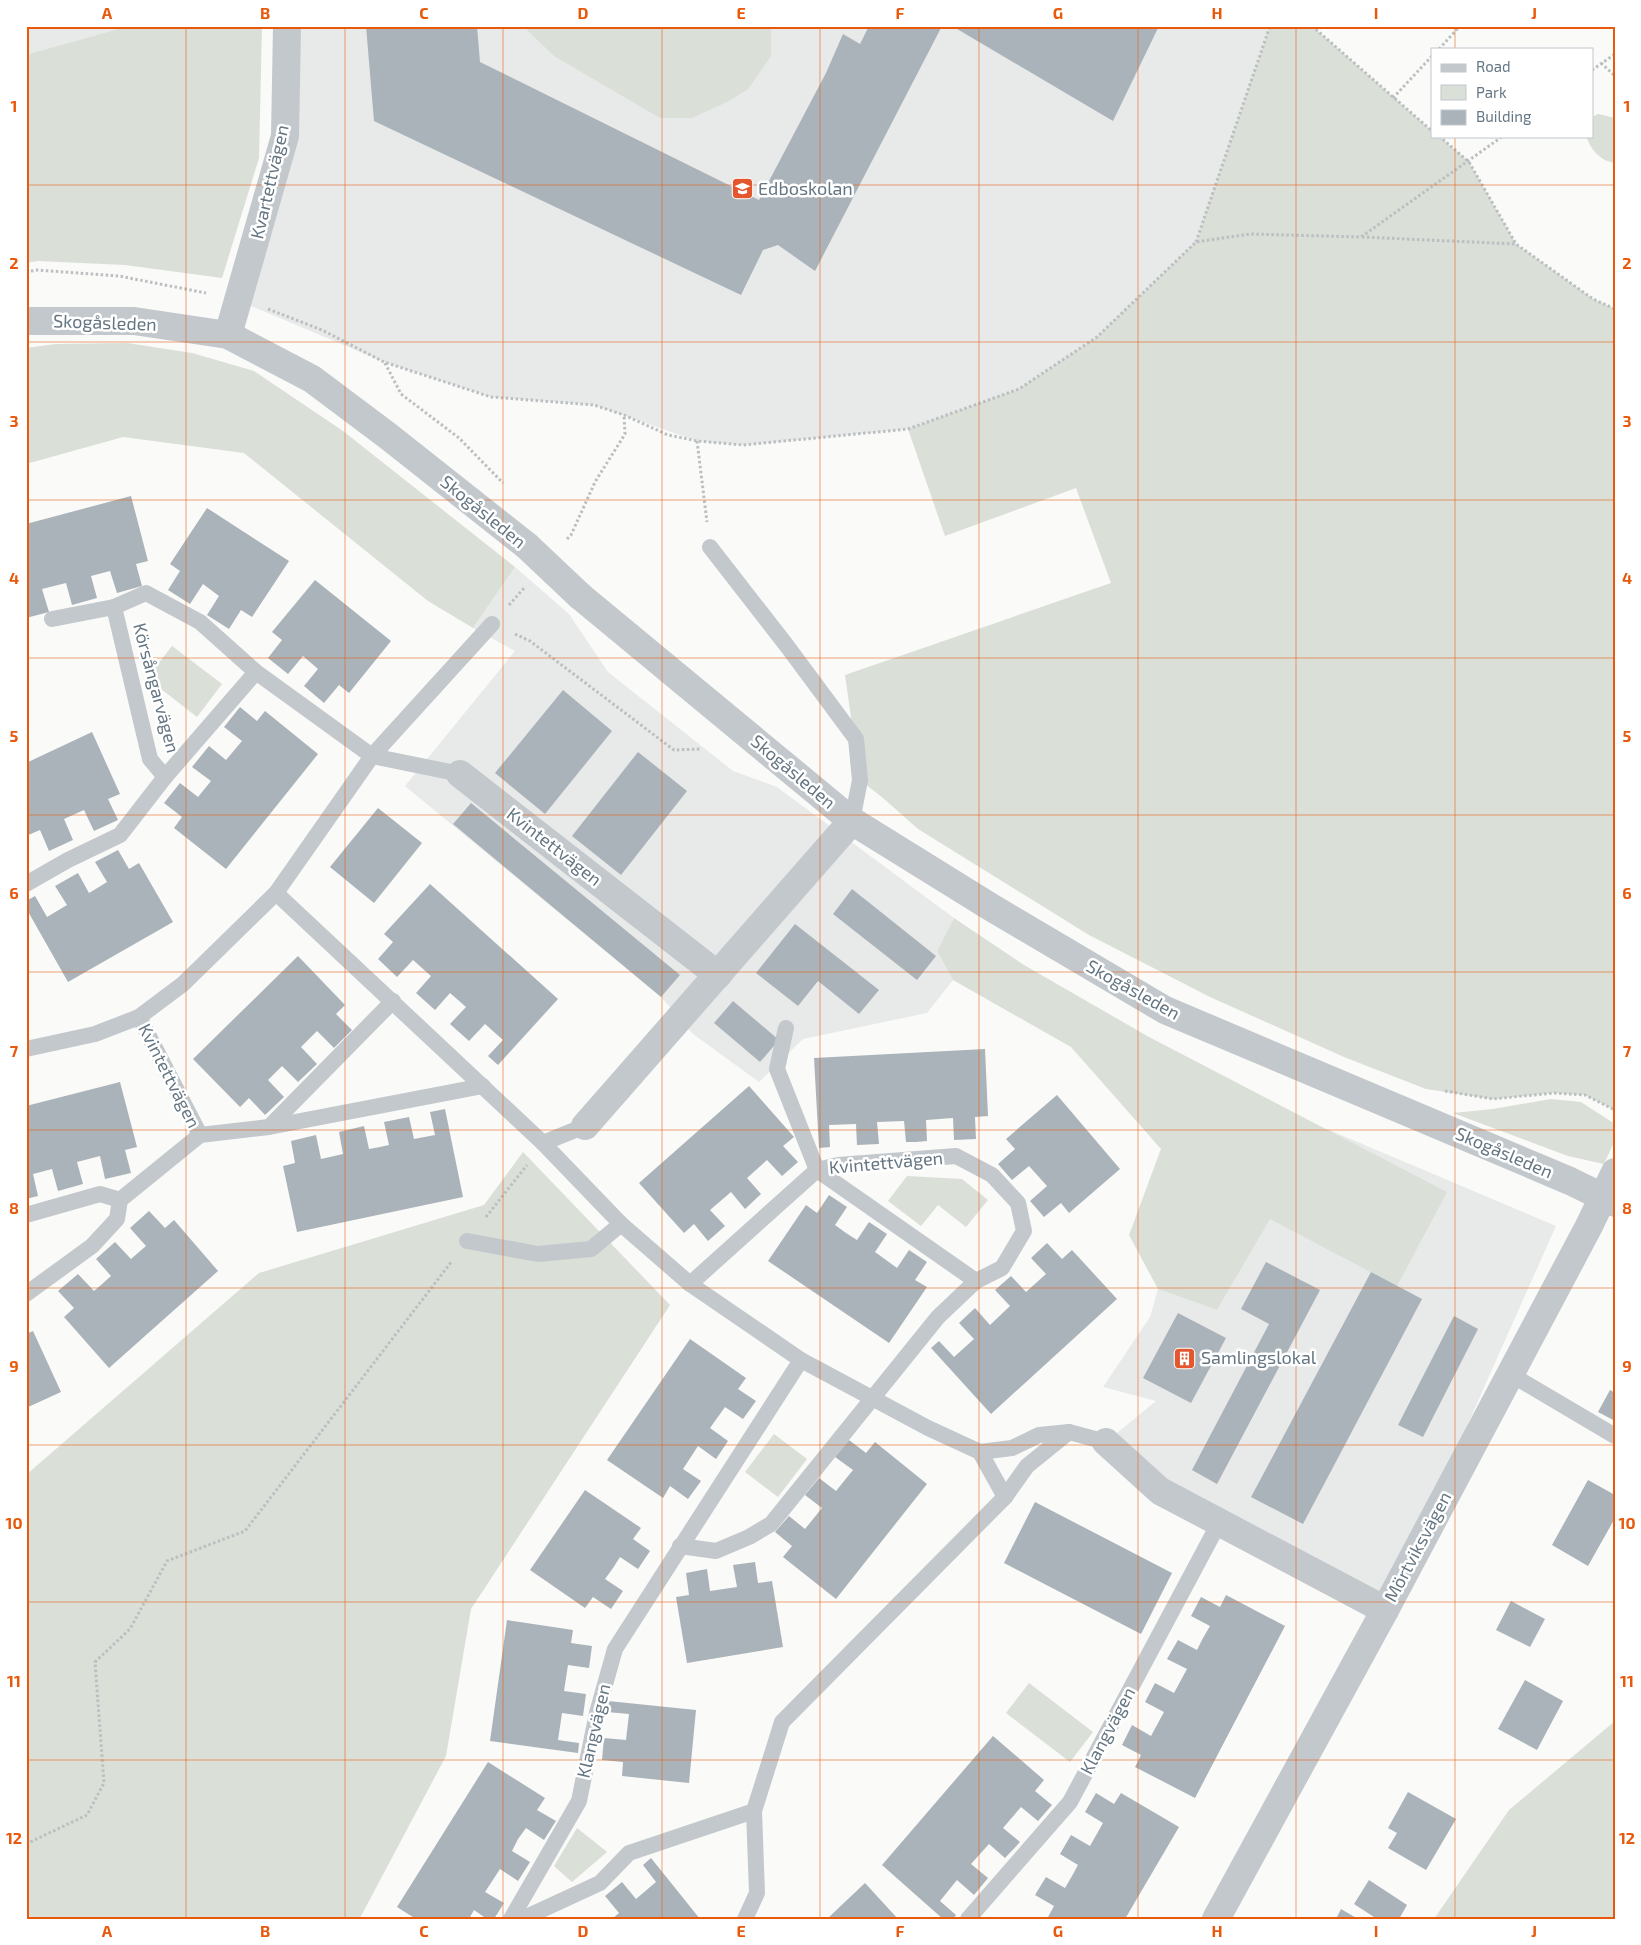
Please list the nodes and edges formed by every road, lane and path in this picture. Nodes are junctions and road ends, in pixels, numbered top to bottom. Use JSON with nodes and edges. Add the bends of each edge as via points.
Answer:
{"nodes":[{"id":1,"x":287,"y":26,"type":"edge"},
{"id":2,"x":1270,"y":26,"type":"edge"},
{"id":3,"x":1312,"y":26,"type":"edge"},
{"id":4,"x":1460,"y":26,"type":"edge"},
{"id":5,"x":1440,"y":48,"type":"edge"},
{"id":6,"x":1615,"y":54,"type":"edge"},
{"id":7,"x":1431,"y":57,"type":"edge"},
{"id":8,"x":1601,"y":64,"type":"junction"},
{"id":9,"x":1594,"y":69,"type":"edge"},
{"id":10,"x":1615,"y":76,"type":"edge"},
{"id":11,"x":1393,"y":98,"type":"junction"},
{"id":12,"x":1431,"y":130,"type":"edge"},
{"id":13,"x":1441,"y":138,"type":"edge"},
{"id":14,"x":1500,"y":138,"type":"edge"},
{"id":15,"x":1469,"y":162,"type":"junction"},
{"id":16,"x":1361,"y":237,"type":"junction"},
{"id":17,"x":1196,"y":242,"type":"junction"},
{"id":18,"x":1516,"y":244,"type":"junction"},
{"id":19,"x":26,"y":272,"type":"edge"},
{"id":20,"x":239,"y":301,"type":"junction"},
{"id":21,"x":1615,"y":309,"type":"edge"},
{"id":22,"x":26,"y":321,"type":"edge"},
{"id":23,"x":228,"y":334,"type":"junction"},
{"id":24,"x":384,"y":362,"type":"junction"},
{"id":25,"x":624,"y":415,"type":"junction"},
{"id":26,"x":697,"y":441,"type":"junction"},
{"id":27,"x":508,"y":489,"type":"dead end"},
{"id":28,"x":564,"y":542,"type":"dead end"},
{"id":29,"x":710,"y":548,"type":"joint"},
{"id":30,"x":532,"y":579,"type":"dead end"},
{"id":31,"x":114,"y":607,"type":"junction"},
{"id":32,"x":52,"y":619,"type":"dead end"},
{"id":33,"x":492,"y":624,"type":"junction"},
{"id":34,"x":256,"y":672,"type":"junction"},
{"id":35,"x":701,"y":749,"type":"dead end"},
{"id":36,"x":372,"y":756,"type":"junction"},
{"id":37,"x":460,"y":774,"type":"joint"},
{"id":38,"x":165,"y":777,"type":"junction"},
{"id":39,"x":852,"y":821,"type":"junction"},
{"id":40,"x":26,"y":884,"type":"edge"},
{"id":41,"x":276,"y":893,"type":"junction"},
{"id":42,"x":718,"y":975,"type":"junction"},
{"id":43,"x":393,"y":1002,"type":"junction"},
{"id":44,"x":139,"y":1017,"type":"junction"},
{"id":45,"x":786,"y":1028,"type":"dead end"},
{"id":46,"x":26,"y":1049,"type":"edge"},
{"id":47,"x":483,"y":1086,"type":"junction"},
{"id":48,"x":1436,"y":1090,"type":"dead end"},
{"id":49,"x":1615,"y":1110,"type":"edge"},
{"id":50,"x":585,"y":1126,"type":"joint"},
{"id":51,"x":269,"y":1127,"type":"junction"},
{"id":52,"x":200,"y":1135,"type":"junction"},
{"id":53,"x":543,"y":1143,"type":"junction"},
{"id":54,"x":816,"y":1170,"type":"junction"},
{"id":55,"x":1615,"y":1172,"type":"edge"},
{"id":56,"x":120,"y":1200,"type":"junction"},
{"id":57,"x":1609,"y":1201,"type":"edge"},
{"id":58,"x":26,"y":1215,"type":"edge"},
{"id":59,"x":621,"y":1224,"type":"junction"},
{"id":60,"x":467,"y":1241,"type":"junction"},
{"id":61,"x":976,"y":1281,"type":"junction"},
{"id":62,"x":690,"y":1284,"type":"junction"},
{"id":63,"x":26,"y":1294,"type":"edge"},
{"id":64,"x":800,"y":1360,"type":"junction"},
{"id":65,"x":1510,"y":1374,"type":"junction"},
{"id":66,"x":873,"y":1398,"type":"junction"},
{"id":67,"x":1069,"y":1432,"type":"junction"},
{"id":68,"x":1615,"y":1436,"type":"edge"},
{"id":69,"x":1106,"y":1442,"type":"joint"},
{"id":70,"x":980,"y":1452,"type":"junction"},
{"id":71,"x":1005,"y":1497,"type":"junction"},
{"id":72,"x":1219,"y":1523,"type":"junction"},
{"id":73,"x":680,"y":1546,"type":"junction"},
{"id":74,"x":1385,"y":1610,"type":"junction"},
{"id":75,"x":754,"y":1811,"type":"junction"},
{"id":76,"x":26,"y":1844,"type":"edge"},
{"id":77,"x":511,"y":1919,"type":"edge"},
{"id":78,"x":522,"y":1919,"type":"edge"},
{"id":79,"x":746,"y":1919,"type":"edge"},
{"id":80,"x":968,"y":1919,"type":"edge"},
{"id":81,"x":1216,"y":1919,"type":"edge"}],
"edges":[{"from":1,"to":20,"type":"street","name":"Kvartettvägen","via":[[285,136]]},
{"from":2,"to":17,"type":"path"},
{"from":3,"to":11,"type":"path"},
{"from":4,"to":5,"type":"path"},
{"from":6,"to":8,"type":"path"},
{"from":7,"to":11,"type":"path"},
{"from":8,"to":9,"type":"path"},
{"from":8,"to":10,"type":"path"},
{"from":11,"to":12,"type":"path"},
{"from":13,"to":15,"type":"path"},
{"from":14,"to":15,"type":"path"},
{"from":15,"to":16,"type":"path"},
{"from":15,"to":18,"type":"path"},
{"from":16,"to":17,"type":"path","via":[[1250,234]]},
{"from":16,"to":18,"type":"path"},
{"from":17,"to":26,"type":"path","via":[[1097,337],[1019,389],[908,429],[743,445]]},
{"from":18,"to":21,"type":"path","via":[[1593,299]]},
{"from":19,"to":20,"type":"path","via":[[119,276]]},
{"from":20,"to":23,"type":"street","name":"Kvartettvägen"},
{"from":20,"to":24,"type":"path","via":[[322,330]]},
{"from":22,"to":23,"type":"street","name":"Skogåsleden","via":[[134,321]]},
{"from":23,"to":39,"type":"street","name":"Skogåsleden","bridge":true,"via":[[312,379],[388,436],[527,546],[580,596]]},
{"from":24,"to":25,"type":"path","via":[[491,397],[594,405]]},
{"from":24,"to":27,"type":"path","via":[[401,394],[459,438]]},
{"from":25,"to":26,"type":"path","via":[[668,436]]},
{"from":25,"to":28,"type":"path","via":[[625,434],[595,482],[571,535]]},
{"from":26,"to":29,"type":"path"},
{"from":29,"to":39,"type":"lane","via":[[856,739],[860,780]]},
{"from":30,"to":33,"type":"path"},
{"from":31,"to":32,"type":"lane","name":"Körsångarvägen"},
{"from":31,"to":34,"type":"lane","name":"Körsångarvägen","via":[[146,593],[200,622]]},
{"from":31,"to":38,"type":"lane","name":"Körsångarvägen","via":[[150,759]]},
{"from":33,"to":35,"type":"path","via":[[530,641],[674,750]]},
{"from":33,"to":36,"type":"lane","name":"Kvintettvägen"},
{"from":34,"to":36,"type":"lane","name":"Körsångarvägen"},
{"from":34,"to":38,"type":"lane","name":"Körsångarvägen"},
{"from":36,"to":37,"type":"lane","name":"Kvintettvägen"},
{"from":36,"to":41,"type":"lane","name":"Kvintettvägen"},
{"from":37,"to":42,"type":"street","name":"Kvintettvägen"},
{"from":38,"to":40,"type":"lane","name":"Körsångarvägen","via":[[120,834]]},
{"from":39,"to":42,"type":"street"},
{"from":39,"to":57,"type":"street","name":"Skogåsleden","via":[[1165,1010],[1570,1181]]},
{"from":41,"to":43,"type":"lane"},
{"from":41,"to":44,"type":"lane","name":"Kvintettvägen","via":[[183,984]]},
{"from":42,"to":50,"type":"street"},
{"from":43,"to":47,"type":"lane"},
{"from":43,"to":51,"type":"lane"},
{"from":44,"to":46,"type":"lane","name":"Kvintettvägen","via":[[95,1034]]},
{"from":44,"to":52,"type":"lane","name":"Kvintettvägen"},
{"from":45,"to":54,"type":"lane","name":"Kvintettvägen","via":[[777,1069]]},
{"from":47,"to":51,"type":"lane","name":"Kvintettvägen"},
{"from":47,"to":53,"type":"lane"},
{"from":48,"to":49,"type":"path","via":[[1493,1099],[1553,1093],[1585,1095]]},
{"from":50,"to":53,"type":"lane"},
{"from":51,"to":52,"type":"lane","name":"Kvintettvägen"},
{"from":52,"to":56,"type":"lane","name":"Kvintettvägen"},
{"from":53,"to":59,"type":"lane"},
{"from":53,"to":60,"type":"path"},
{"from":54,"to":61,"type":"lane","name":"Kvintettvägen"},
{"from":54,"to":61,"type":"lane","name":"Kvintettvägen","via":[[838,1165],[956,1156],[992,1174],[1018,1203],[1024,1230],[1002,1268]]},
{"from":54,"to":62,"type":"lane","name":"Kvintettvägen"},
{"from":55,"to":57,"type":"street","name":"Mörtviksvägen"},
{"from":56,"to":58,"type":"lane","via":[[100,1194]]},
{"from":56,"to":63,"type":"lane","via":[[117,1219],[92,1246]]},
{"from":57,"to":65,"type":"street","name":"Mörtviksvägen"},
{"from":59,"to":60,"type":"lane","via":[[591,1249],[538,1254]]},
{"from":59,"to":62,"type":"lane"},
{"from":60,"to":76,"type":"path","via":[[245,1532],[167,1561],[130,1629],[95,1662],[104,1783],[87,1815]]},
{"from":61,"to":66,"type":"lane","name":"Kvintettvägen","via":[[938,1317]]},
{"from":62,"to":64,"type":"lane"},
{"from":64,"to":66,"type":"lane"},
{"from":64,"to":73,"type":"lane","name":"Klangvägen"},
{"from":65,"to":68,"type":"lane"},
{"from":65,"to":74,"type":"street","name":"Mörtviksvägen"},
{"from":66,"to":70,"type":"lane"},
{"from":66,"to":73,"type":"lane","via":[[771,1524],[716,1551]]},
{"from":67,"to":69,"type":"lane"},
{"from":67,"to":70,"type":"lane","via":[[1040,1436],[1012,1448]]},
{"from":67,"to":71,"type":"lane","via":[[1027,1466]]},
{"from":69,"to":72,"type":"street","via":[[1160,1491]]},
{"from":70,"to":71,"type":"lane"},
{"from":71,"to":75,"type":"lane","via":[[782,1722]]},
{"from":72,"to":74,"type":"street"},
{"from":72,"to":80,"type":"lane","name":"Klangvägen","via":[[1070,1802]]},
{"from":73,"to":77,"type":"lane","name":"Klangvägen","via":[[615,1649],[597,1713],[579,1801]]},
{"from":74,"to":81,"type":"street","name":"Mörtviksvägen"},
{"from":75,"to":78,"type":"lane","via":[[629,1853],[600,1883]]},
{"from":75,"to":79,"type":"lane","via":[[757,1893]]}]}
